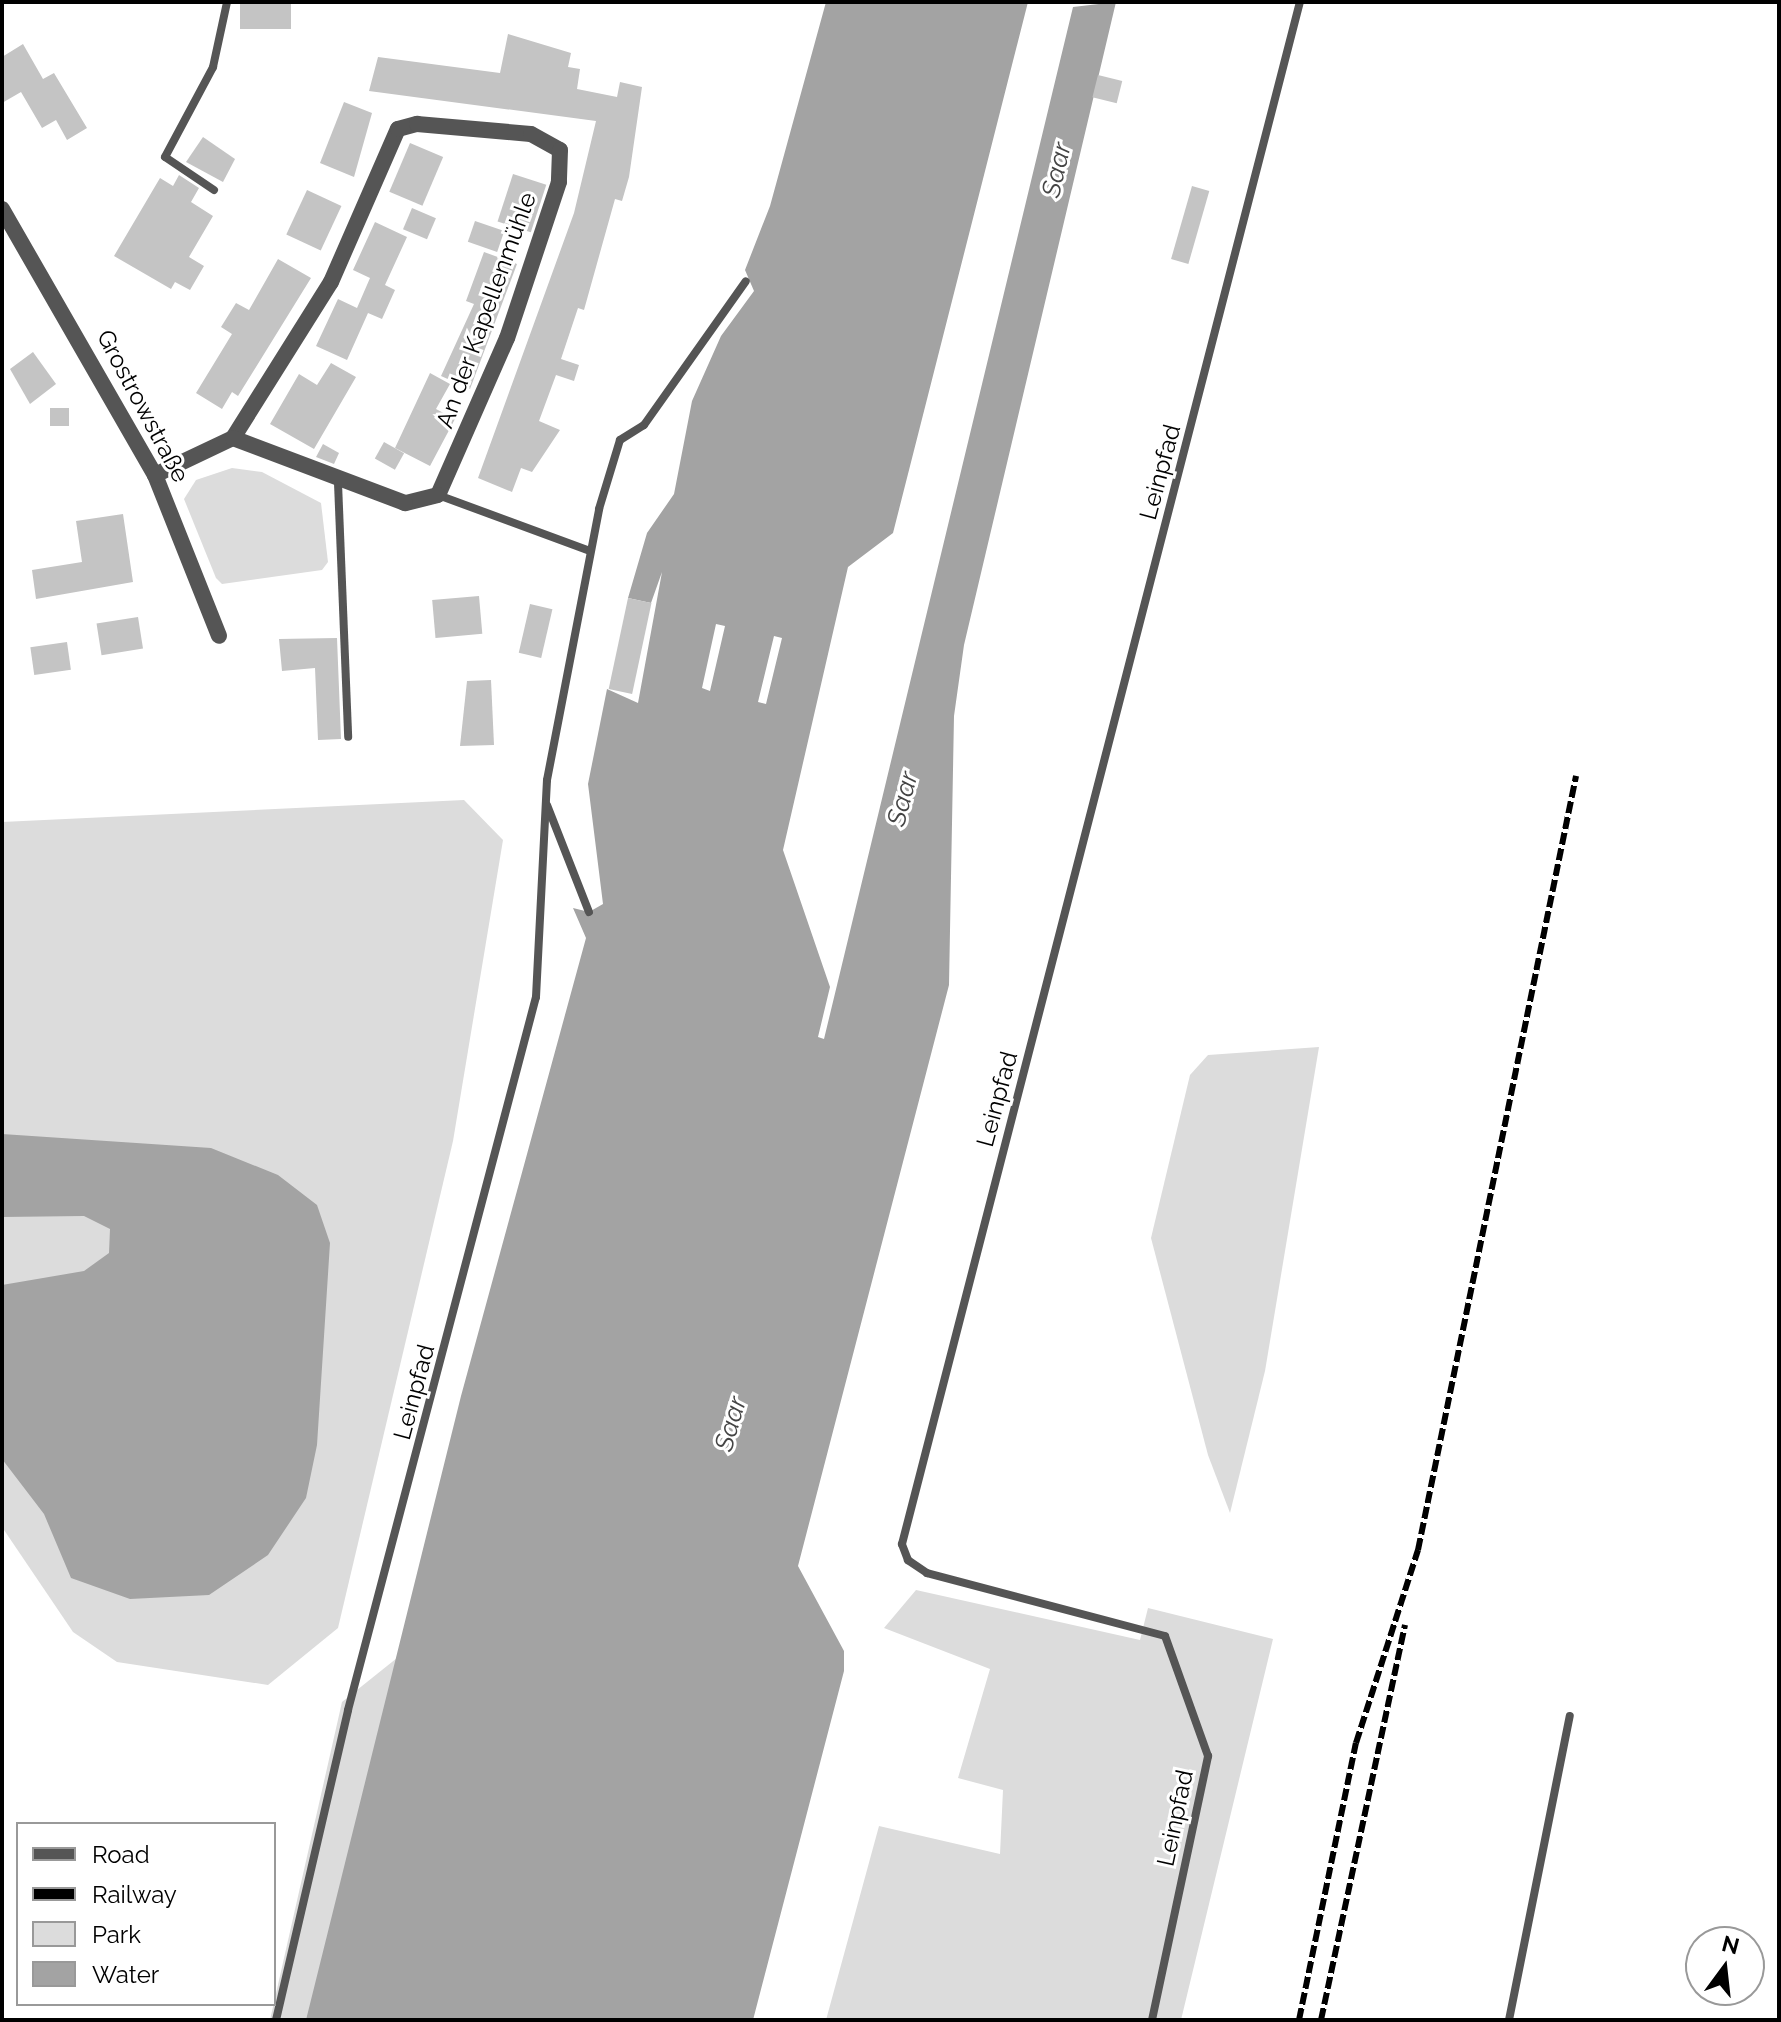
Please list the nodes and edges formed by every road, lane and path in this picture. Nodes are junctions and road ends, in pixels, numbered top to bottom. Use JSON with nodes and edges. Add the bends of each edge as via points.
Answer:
{"nodes":[{"id":1,"x":227,"y":2,"type":"edge"},
{"id":2,"x":1300,"y":2,"type":"edge"},
{"id":3,"x":214,"y":190,"type":"dead end"},
{"id":4,"x":2,"y":209,"type":"edge"},
{"id":5,"x":746,"y":281,"type":"dead end"},
{"id":6,"x":233,"y":438,"type":"junction"},
{"id":7,"x":155,"y":475,"type":"junction"},
{"id":8,"x":338,"y":483,"type":"junction"},
{"id":9,"x":438,"y":495,"type":"junction"},
{"id":10,"x":590,"y":551,"type":"junction"},
{"id":11,"x":219,"y":636,"type":"dead end"},
{"id":12,"x":348,"y":737,"type":"dead end"},
{"id":13,"x":545,"y":799,"type":"junction"},
{"id":14,"x":589,"y":912,"type":"dead end"},
{"id":15,"x":1570,"y":1716,"type":"dead end"},
{"id":16,"x":276,"y":2020,"type":"edge"},
{"id":17,"x":1152,"y":2020,"type":"edge"},
{"id":18,"x":1509,"y":2020,"type":"edge"}],
"edges":[{"from":1,"to":3,"type":"lane","via":[[213,67],[165,157]]},
{"from":2,"to":17,"type":"lane","name":"Leinpfad","via":[[902,1544],[908,1560],[927,1573],[1165,1636],[1208,1756]]},
{"from":4,"to":7,"type":"street","name":"Grostrowstraße"},
{"from":5,"to":10,"type":"lane","name":"Leinpfad","via":[[644,425],[620,440]]},
{"from":6,"to":7,"type":"street"},
{"from":6,"to":8,"type":"street"},
{"from":6,"to":9,"type":"street","name":"An der Kapellenmühle","via":[[331,282],[398,129],[417,124],[547,138],[560,150],[559,182],[507,338]]},
{"from":7,"to":11,"type":"street","name":"Grostrowstraße"},
{"from":8,"to":9,"type":"street","via":[[405,503]]},
{"from":8,"to":12,"type":"lane"},
{"from":9,"to":10,"type":"lane"},
{"from":10,"to":13,"type":"lane","name":"Leinpfad"},
{"from":13,"to":14,"type":"lane"},
{"from":13,"to":16,"type":"lane","name":"Leinpfad","via":[[547,888],[536,997],[348,1710]]},
{"from":15,"to":18,"type":"lane"}]}
